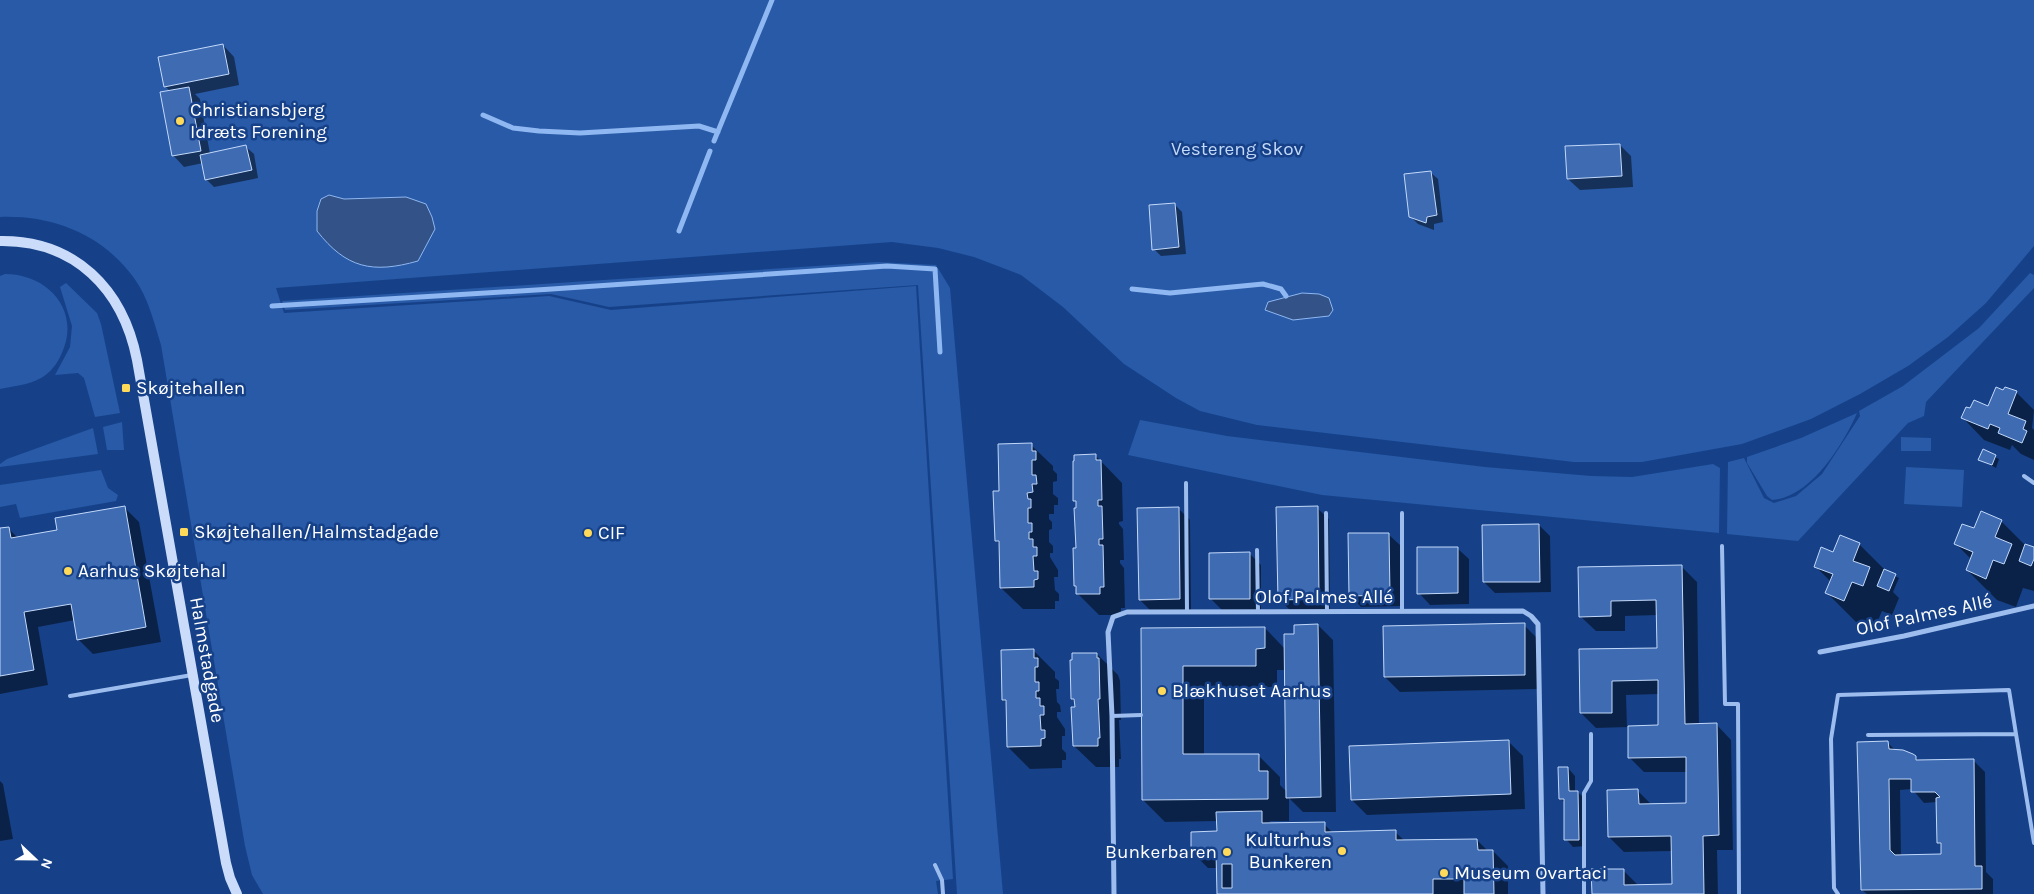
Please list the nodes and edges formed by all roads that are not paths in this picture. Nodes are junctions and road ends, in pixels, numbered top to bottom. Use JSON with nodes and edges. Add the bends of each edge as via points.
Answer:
{"nodes":[{"id":1,"x":0,"y":240,"type":"edge"},
{"id":2,"x":2024,"y":476,"type":"dead end"},
{"id":3,"x":1186,"y":483,"type":"dead end"},
{"id":4,"x":2034,"y":483,"type":"edge"},
{"id":5,"x":1326,"y":513,"type":"dead end"},
{"id":6,"x":1402,"y":513,"type":"dead end"},
{"id":7,"x":1722,"y":546,"type":"dead end"},
{"id":8,"x":1257,"y":550,"type":"dead end"},
{"id":9,"x":2034,"y":606,"type":"edge"},
{"id":10,"x":1402,"y":611,"type":"junction"},
{"id":11,"x":1187,"y":612,"type":"junction"},
{"id":12,"x":1258,"y":612,"type":"junction"},
{"id":13,"x":1327,"y":612,"type":"junction"},
{"id":14,"x":1820,"y":652,"type":"dead end"},
{"id":15,"x":192,"y":674,"type":"junction"},
{"id":16,"x":70,"y":696,"type":"dead end"},
{"id":17,"x":1142,"y":715,"type":"dead end"},
{"id":18,"x":1112,"y":716,"type":"junction"},
{"id":19,"x":1591,"y":734,"type":"dead end"},
{"id":20,"x":2016,"y":734,"type":"junction"},
{"id":21,"x":1868,"y":735,"type":"dead end"},
{"id":22,"x":2034,"y":843,"type":"edge"},
{"id":23,"x":935,"y":865,"type":"dead end"},
{"id":24,"x":238,"y":894,"type":"edge"},
{"id":25,"x":943,"y":894,"type":"edge"},
{"id":26,"x":1114,"y":894,"type":"edge"},
{"id":27,"x":1543,"y":894,"type":"edge"},
{"id":28,"x":1584,"y":894,"type":"edge"},
{"id":29,"x":1740,"y":894,"type":"edge"},
{"id":30,"x":1838,"y":894,"type":"edge"}],
"edges":[{"from":1,"to":15,"type":"street","name":"Halmstadgade","via":[[50,248],[86,267],[106,288],[128,327],[137,360]]},
{"from":2,"to":4,"type":"lane"},
{"from":3,"to":11,"type":"lane"},
{"from":5,"to":13,"type":"lane"},
{"from":6,"to":10,"type":"lane"},
{"from":7,"to":29,"type":"lane","via":[[1725,704],[1738,704]]},
{"from":8,"to":12,"type":"lane"},
{"from":9,"to":14,"type":"street","name":"Olof Palmes Allé"},
{"from":10,"to":13,"type":"street","name":"Olof Palmes Allé"},
{"from":10,"to":27,"type":"street","name":"Olof Palmes Allé","via":[[1523,611],[1538,624]]},
{"from":11,"to":12,"type":"street","name":"Olof Palmes Allé"},
{"from":11,"to":18,"type":"street","name":"Olof Palmes Allé","via":[[1127,612],[1114,617],[1108,632]]},
{"from":12,"to":13,"type":"street","name":"Olof Palmes Allé"},
{"from":15,"to":16,"type":"lane"},
{"from":15,"to":24,"type":"street","name":"Halmstadgade","via":[[226,863]]},
{"from":17,"to":18,"type":"lane"},
{"from":18,"to":26,"type":"street","name":"Olof Palmes Allé"},
{"from":19,"to":28,"type":"lane","via":[[1591,781],[1584,793]]},
{"from":20,"to":21,"type":"lane"},
{"from":20,"to":22,"type":"lane"},
{"from":20,"to":30,"type":"lane","via":[[2009,690],[1838,695],[1830,739],[1834,888]]},
{"from":23,"to":25,"type":"lane","via":[[942,880]]}]}
